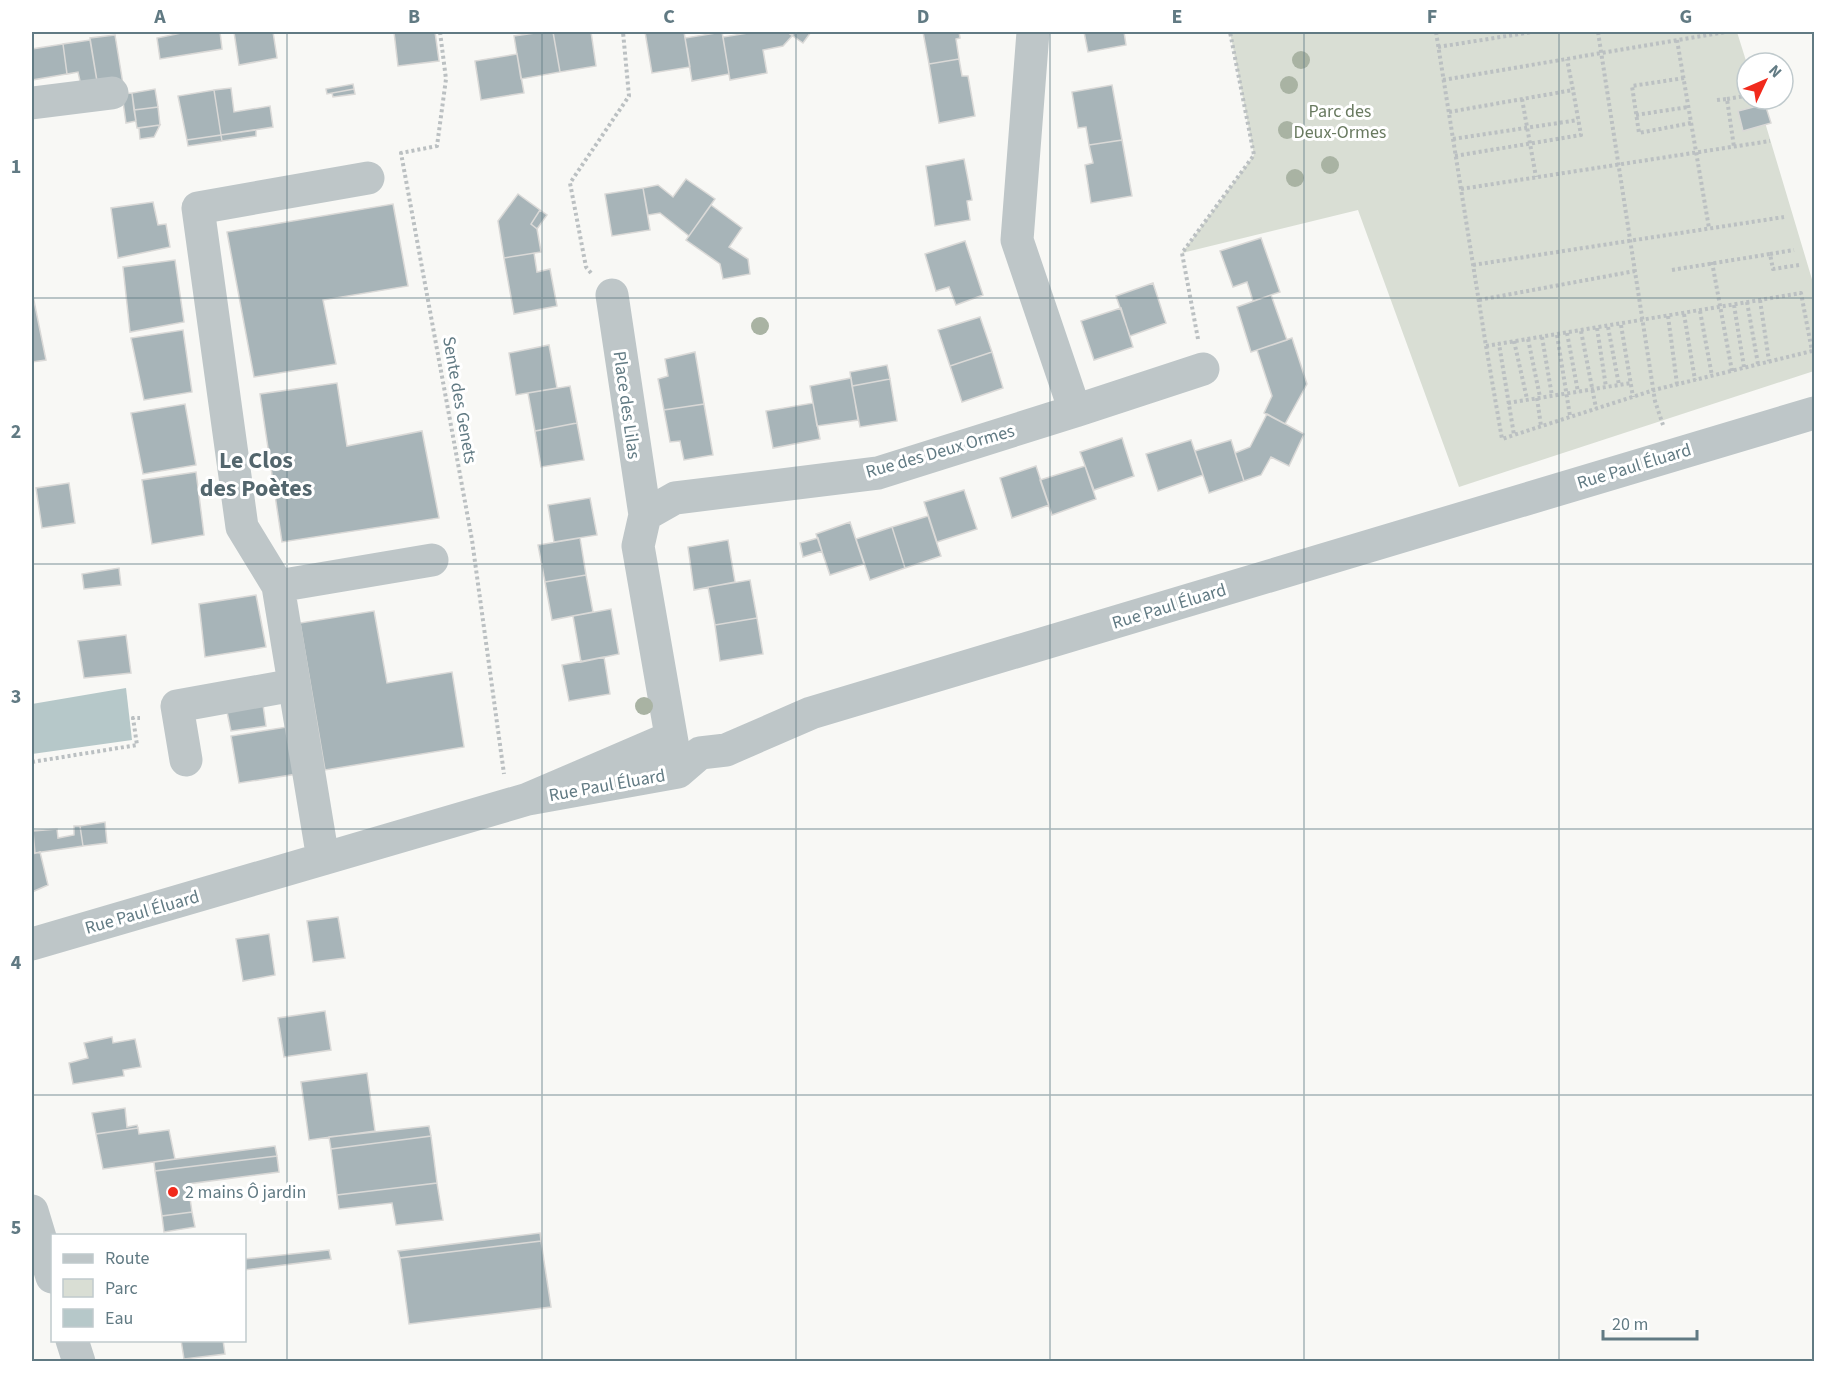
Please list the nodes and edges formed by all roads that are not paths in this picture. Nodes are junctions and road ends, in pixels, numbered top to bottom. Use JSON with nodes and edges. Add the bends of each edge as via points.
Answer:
{"nodes":[{"id":1,"x":1033,"y":32,"type":"edge"},
{"id":2,"x":112,"y":93,"type":"dead end"},
{"id":3,"x":32,"y":103,"type":"edge"},
{"id":4,"x":368,"y":178,"type":"dead end"},
{"id":5,"x":612,"y":295,"type":"road end"},
{"id":6,"x":1203,"y":369,"type":"road end"},
{"id":7,"x":1075,"y":411,"type":"junction"},
{"id":8,"x":1815,"y":413,"type":"edge"},
{"id":9,"x":645,"y":515,"type":"junction"},
{"id":10,"x":432,"y":560,"type":"dead end"},
{"id":11,"x":278,"y":586,"type":"junction"},
{"id":12,"x":294,"y":685,"type":"junction"},
{"id":13,"x":670,"y":738,"type":"junction"},
{"id":14,"x":186,"y":760,"type":"dead end"},
{"id":15,"x":678,"y":772,"type":"junction"},
{"id":16,"x":518,"y":801,"type":"junction"},
{"id":17,"x":323,"y":859,"type":"junction"},
{"id":18,"x":32,"y":944,"type":"edge"},
{"id":19,"x":32,"y":1211,"type":"edge"},
{"id":20,"x":51,"y":1274,"type":"edge"},
{"id":21,"x":72,"y":1342,"type":"edge"},
{"id":22,"x":79,"y":1362,"type":"edge"}],
"edges":[{"from":1,"to":7,"type":"street","via":[[1017,240]]},
{"from":2,"to":3,"type":"street"},
{"from":4,"to":11,"type":"street","via":[[198,208],[242,527]]},
{"from":5,"to":9,"type":"street","name":"Place des Lilas"},
{"from":6,"to":7,"type":"street","name":"Rue des Deux Ormes"},
{"from":7,"to":9,"type":"street","name":"Rue des Deux Ormes","via":[[878,472],[675,498]]},
{"from":8,"to":15,"type":"street","name":"Rue Paul Éluard","via":[[811,713],[726,750],[700,753]]},
{"from":9,"to":13,"type":"street","via":[[638,546]]},
{"from":10,"to":11,"type":"street"},
{"from":11,"to":12,"type":"street"},
{"from":12,"to":14,"type":"street","via":[[177,706]]},
{"from":12,"to":17,"type":"street"},
{"from":13,"to":15,"type":"street"},
{"from":13,"to":16,"type":"street","name":"Rue Paul Éluard"},
{"from":15,"to":16,"type":"street","name":"Rue Paul Éluard"},
{"from":16,"to":17,"type":"street","name":"Rue Paul Éluard"},
{"from":17,"to":18,"type":"street","name":"Rue Paul Éluard"},
{"from":19,"to":20,"type":"street"},
{"from":21,"to":22,"type":"street"}]}
